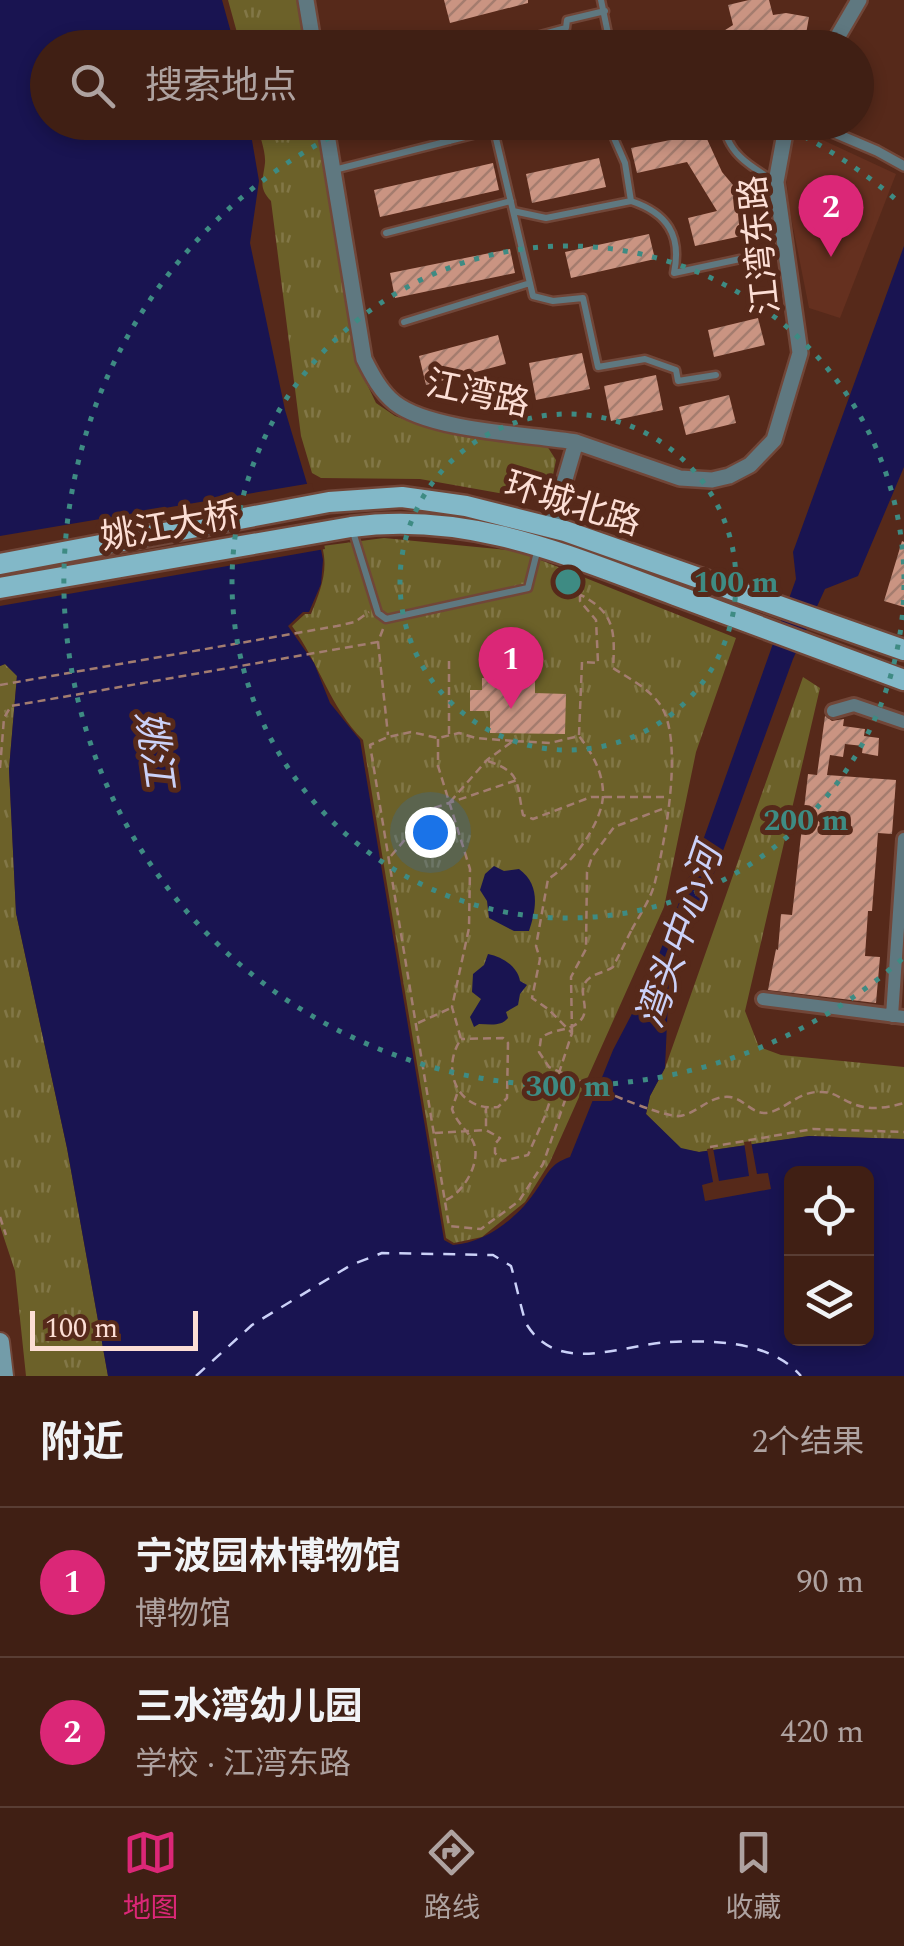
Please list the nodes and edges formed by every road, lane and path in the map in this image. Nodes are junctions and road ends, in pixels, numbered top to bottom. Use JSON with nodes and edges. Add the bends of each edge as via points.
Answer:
{"nodes":[{"id":1,"x":306,"y":0,"type":"edge"},
{"id":2,"x":602,"y":0,"type":"edge"},
{"id":3,"x":859,"y":0,"type":"edge"},
{"id":4,"x":605,"y":11,"type":"junction"},
{"id":5,"x":311,"y":30,"type":"edge"},
{"id":6,"x":559,"y":30,"type":"edge"},
{"id":7,"x":608,"y":30,"type":"edge"},
{"id":8,"x":841,"y":30,"type":"edge"},
{"id":9,"x":328,"y":140,"type":"edge"},
{"id":10,"x":454,"y":140,"type":"edge"},
{"id":11,"x":496,"y":140,"type":"edge"},
{"id":12,"x":615,"y":140,"type":"edge"},
{"id":13,"x":730,"y":140,"type":"edge"},
{"id":14,"x":784,"y":140,"type":"edge"},
{"id":15,"x":847,"y":140,"type":"edge"},
{"id":16,"x":450,"y":141,"type":"joint"},
{"id":17,"x":904,"y":166,"type":"edge"},
{"id":18,"x":333,"y":170,"type":"junction"},
{"id":19,"x":776,"y":182,"type":"junction"},
{"id":20,"x":511,"y":201,"type":"junction"},
{"id":21,"x":631,"y":201,"type":"junction"},
{"id":22,"x":513,"y":211,"type":"junction"},
{"id":23,"x":386,"y":233,"type":"dead end"},
{"id":24,"x":740,"y":258,"type":"dead end"},
{"id":25,"x":530,"y":283,"type":"junction"},
{"id":26,"x":404,"y":322,"type":"dead end"},
{"id":27,"x":716,"y":374,"type":"dead end"},
{"id":28,"x":576,"y":442,"type":"junction"},
{"id":29,"x":329,"y":502,"type":"joint"},
{"id":30,"x":352,"y":526,"type":"junction"},
{"id":31,"x":545,"y":536,"type":"junction"},
{"id":32,"x":0,"y":564,"type":"edge"},
{"id":33,"x":564,"y":573,"type":"dead end"},
{"id":34,"x":0,"y":588,"type":"edge"},
{"id":35,"x":580,"y":594,"type":"junction"},
{"id":36,"x":374,"y":597,"type":"junction"},
{"id":37,"x":386,"y":619,"type":"junction"},
{"id":38,"x":378,"y":642,"type":"junction"},
{"id":39,"x":904,"y":650,"type":"edge"},
{"id":40,"x":449,"y":660,"type":"dead end"},
{"id":41,"x":901,"y":678,"type":"edge"},
{"id":42,"x":0,"y":686,"type":"edge"},
{"id":43,"x":833,"y":711,"type":"dead end"},
{"id":44,"x":904,"y":722,"type":"edge"},
{"id":45,"x":448,"y":735,"type":"junction"},
{"id":46,"x":579,"y":736,"type":"junction"},
{"id":47,"x":1,"y":737,"type":"edge"},
{"id":48,"x":388,"y":737,"type":"junction"},
{"id":49,"x":438,"y":738,"type":"junction"},
{"id":50,"x":512,"y":741,"type":"junction"},
{"id":51,"x":487,"y":760,"type":"junction"},
{"id":52,"x":0,"y":768,"type":"edge"},
{"id":53,"x":518,"y":780,"type":"junction"},
{"id":54,"x":603,"y":796,"type":"junction"},
{"id":55,"x":669,"y":797,"type":"junction"},
{"id":56,"x":450,"y":802,"type":"junction"},
{"id":57,"x":668,"y":806,"type":"junction"},
{"id":58,"x":590,"y":829,"type":"junction"},
{"id":59,"x":603,"y":839,"type":"junction"},
{"id":60,"x":904,"y":839,"type":"edge"},
{"id":61,"x":390,"y":857,"type":"junction"},
{"id":62,"x":763,"y":999,"type":"dead end"},
{"id":63,"x":452,"y":1007,"type":"junction"},
{"id":64,"x":898,"y":1016,"type":"edge"},
{"id":65,"x":416,"y":1024,"type":"junction"},
{"id":66,"x":572,"y":1034,"type":"junction"},
{"id":67,"x":461,"y":1039,"type":"junction"},
{"id":68,"x":573,"y":1077,"type":"junction"},
{"id":69,"x":458,"y":1093,"type":"junction"},
{"id":70,"x":904,"y":1102,"type":"edge"},
{"id":71,"x":486,"y":1108,"type":"junction"},
{"id":72,"x":486,"y":1130,"type":"junction"},
{"id":73,"x":904,"y":1132,"type":"edge"},
{"id":74,"x":466,"y":1133,"type":"junction"},
{"id":75,"x":434,"y":1134,"type":"junction"},
{"id":76,"x":710,"y":1147,"type":"dead end"},
{"id":77,"x":445,"y":1201,"type":"junction"},
{"id":78,"x":0,"y":1217,"type":"edge"},
{"id":79,"x":6,"y":1235,"type":"dead end"},
{"id":80,"x":0,"y":1342,"type":"edge"},
{"id":81,"x":4,"y":1376,"type":"edge"}],
"edges":[{"from":1,"to":5,"type":"street"},
{"from":2,"to":4,"type":"lane"},
{"from":3,"to":8,"type":"street"},
{"from":4,"to":6,"type":"lane","via":[[567,20]]},
{"from":4,"to":7,"type":"lane"},
{"from":9,"to":18,"type":"street","name":"江湾路"},
{"from":10,"to":16,"type":"lane"},
{"from":11,"to":20,"type":"lane"},
{"from":12,"to":21,"type":"lane"},
{"from":13,"to":19,"type":"lane","via":[[742,161]]},
{"from":14,"to":19,"type":"street","name":"江湾东路"},
{"from":15,"to":17,"type":"street"},
{"from":16,"to":18,"type":"lane"},
{"from":18,"to":28,"type":"street","name":"江湾路","via":[[364,359],[385,393],[432,421]]},
{"from":19,"to":28,"type":"street","name":"江湾东路","via":[[800,353],[774,440],[750,466],[712,480],[680,478]]},
{"from":20,"to":22,"type":"lane"},
{"from":20,"to":23,"type":"lane"},
{"from":21,"to":22,"type":"lane","via":[[546,218]]},
{"from":21,"to":24,"type":"lane","via":[[654,208],[673,232],[674,273]]},
{"from":22,"to":25,"type":"lane"},
{"from":25,"to":26,"type":"lane"},
{"from":25,"to":27,"type":"lane","via":[[533,296],[583,298],[598,366],[645,358],[676,370],[678,381]]},
{"from":28,"to":31,"type":"street"},
{"from":29,"to":31,"type":"main road","name":"环城北路","via":[[432,500]]},
{"from":29,"to":32,"type":"main road","name":"姚江大桥"},
{"from":30,"to":31,"type":"main road","name":"环城北路","via":[[398,521]]},
{"from":30,"to":34,"type":"main road","name":"姚江大桥"},
{"from":30,"to":36,"type":"lane"},
{"from":31,"to":37,"type":"lane","via":[[528,588]]},
{"from":31,"to":39,"type":"main road","name":"环城北路","via":[[687,573]]},
{"from":31,"to":41,"type":"main road","name":"环城北路","via":[[672,594]]},
{"from":33,"to":35,"type":"path","via":[[569,589]]},
{"from":35,"to":46,"type":"path","via":[[596,620],[598,663],[582,662]]},
{"from":35,"to":55,"type":"path","via":[[612,622],[612,668],[663,708],[673,756]]},
{"from":36,"to":37,"type":"lane"},
{"from":36,"to":42,"type":"path","via":[[368,615],[355,622]]},
{"from":37,"to":38,"type":"path"},
{"from":38,"to":47,"type":"path","via":[[12,706]]},
{"from":38,"to":48,"type":"path"},
{"from":40,"to":45,"type":"path"},
{"from":43,"to":44,"type":"street","via":[[854,705]]},
{"from":45,"to":49,"type":"path"},
{"from":45,"to":50,"type":"path"},
{"from":46,"to":50,"type":"path"},
{"from":46,"to":54,"type":"path","via":[[595,758]]},
{"from":47,"to":52,"type":"path"},
{"from":48,"to":49,"type":"path","via":[[410,732]]},
{"from":48,"to":61,"type":"path","via":[[370,745]]},
{"from":49,"to":56,"type":"path","via":[[438,766]]},
{"from":50,"to":51,"type":"path"},
{"from":51,"to":53,"type":"path"},
{"from":51,"to":56,"type":"path"},
{"from":53,"to":54,"type":"path","via":[[523,815],[534,819]]},
{"from":53,"to":56,"type":"path"},
{"from":54,"to":55,"type":"path"},
{"from":54,"to":58,"type":"path"},
{"from":55,"to":57,"type":"path"},
{"from":56,"to":61,"type":"path","via":[[432,809]]},
{"from":56,"to":63,"type":"path","via":[[471,894]]},
{"from":57,"to":59,"type":"path","via":[[614,827]]},
{"from":57,"to":68,"type":"path","bridge":true,"via":[[654,886],[614,967],[586,983],[580,1021],[548,1032],[540,1042],[546,1064]]},
{"from":58,"to":59,"type":"path"},
{"from":58,"to":66,"type":"path","via":[[564,869],[548,878],[536,946],[532,998]]},
{"from":59,"to":66,"type":"path","via":[[587,872],[586,950],[571,977]]},
{"from":60,"to":64,"type":"street"},
{"from":61,"to":65,"type":"path"},
{"from":62,"to":64,"type":"street"},
{"from":63,"to":65,"type":"path"},
{"from":63,"to":67,"type":"path"},
{"from":65,"to":75,"type":"path"},
{"from":66,"to":72,"type":"path","via":[[528,1155],[502,1161],[494,1144],[500,1138]]},
{"from":67,"to":69,"type":"path","via":[[452,1063]]},
{"from":67,"to":71,"type":"path","via":[[508,1042],[507,1098]]},
{"from":68,"to":70,"type":"path","bridge":true,"via":[[680,1116],[723,1097],[766,1113],[815,1092],[869,1108]]},
{"from":68,"to":77,"type":"path","via":[[543,1164],[519,1201],[481,1230],[449,1226]]},
{"from":69,"to":71,"type":"path"},
{"from":69,"to":74,"type":"path","via":[[452,1109]]},
{"from":71,"to":72,"type":"path"},
{"from":72,"to":74,"type":"path"},
{"from":73,"to":76,"type":"path","via":[[813,1129]]},
{"from":74,"to":75,"type":"path"},
{"from":74,"to":77,"type":"path","via":[[476,1156],[462,1188]]},
{"from":75,"to":77,"type":"path"},
{"from":78,"to":79,"type":"path"},
{"from":80,"to":81,"type":"main road"}]}
